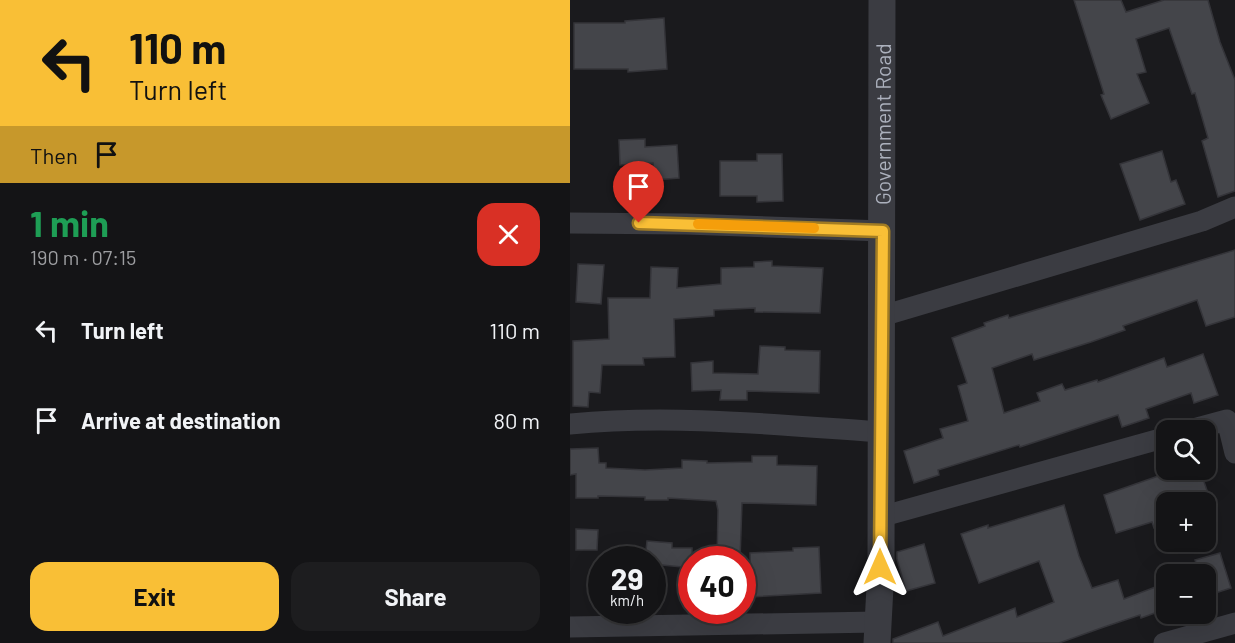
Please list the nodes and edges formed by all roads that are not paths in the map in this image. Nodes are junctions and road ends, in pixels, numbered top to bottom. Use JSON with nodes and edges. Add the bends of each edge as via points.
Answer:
{"nodes":[{"id":1,"x":882,"y":0,"type":"edge"},
{"id":2,"x":1235,"y":207,"type":"edge"},
{"id":3,"x":570,"y":223,"type":"edge"},
{"id":4,"x":883,"y":231,"type":"junction"},
{"id":5,"x":882,"y":316,"type":"junction"},
{"id":6,"x":1231,"y":419,"type":"edge"},
{"id":7,"x":1216,"y":423,"type":"edge"},
{"id":8,"x":570,"y":424,"type":"edge"},
{"id":9,"x":881,"y":432,"type":"junction"},
{"id":10,"x":1156,"y":440,"type":"edge"},
{"id":11,"x":1235,"y":453,"type":"edge"},
{"id":12,"x":880,"y":517,"type":"junction"},
{"id":13,"x":1235,"y":623,"type":"edge"},
{"id":14,"x":570,"y":627,"type":"edge"},
{"id":15,"x":878,"y":632,"type":"edge"},
{"id":16,"x":661,"y":634,"type":"edge"},
{"id":17,"x":1164,"y":643,"type":"edge"}],
"edges":[{"from":1,"to":4,"type":"street","name":"Government Road"},
{"from":2,"to":5,"type":"street","via":[[1202,221]]},
{"from":3,"to":4,"type":"street"},
{"from":4,"to":5,"type":"street","name":"Government Road"},
{"from":5,"to":9,"type":"street","name":"Government Road"},
{"from":6,"to":7,"type":"street"},
{"from":6,"to":11,"type":"street"},
{"from":8,"to":9,"type":"street","via":[[724,422]]},
{"from":9,"to":12,"type":"street","name":"Government Road"},
{"from":10,"to":12,"type":"street"},
{"from":12,"to":15,"type":"street","name":"Government Road"},
{"from":13,"to":17,"type":"street"},
{"from":14,"to":16,"type":"street"},
{"from":15,"to":16,"type":"street"}]}
